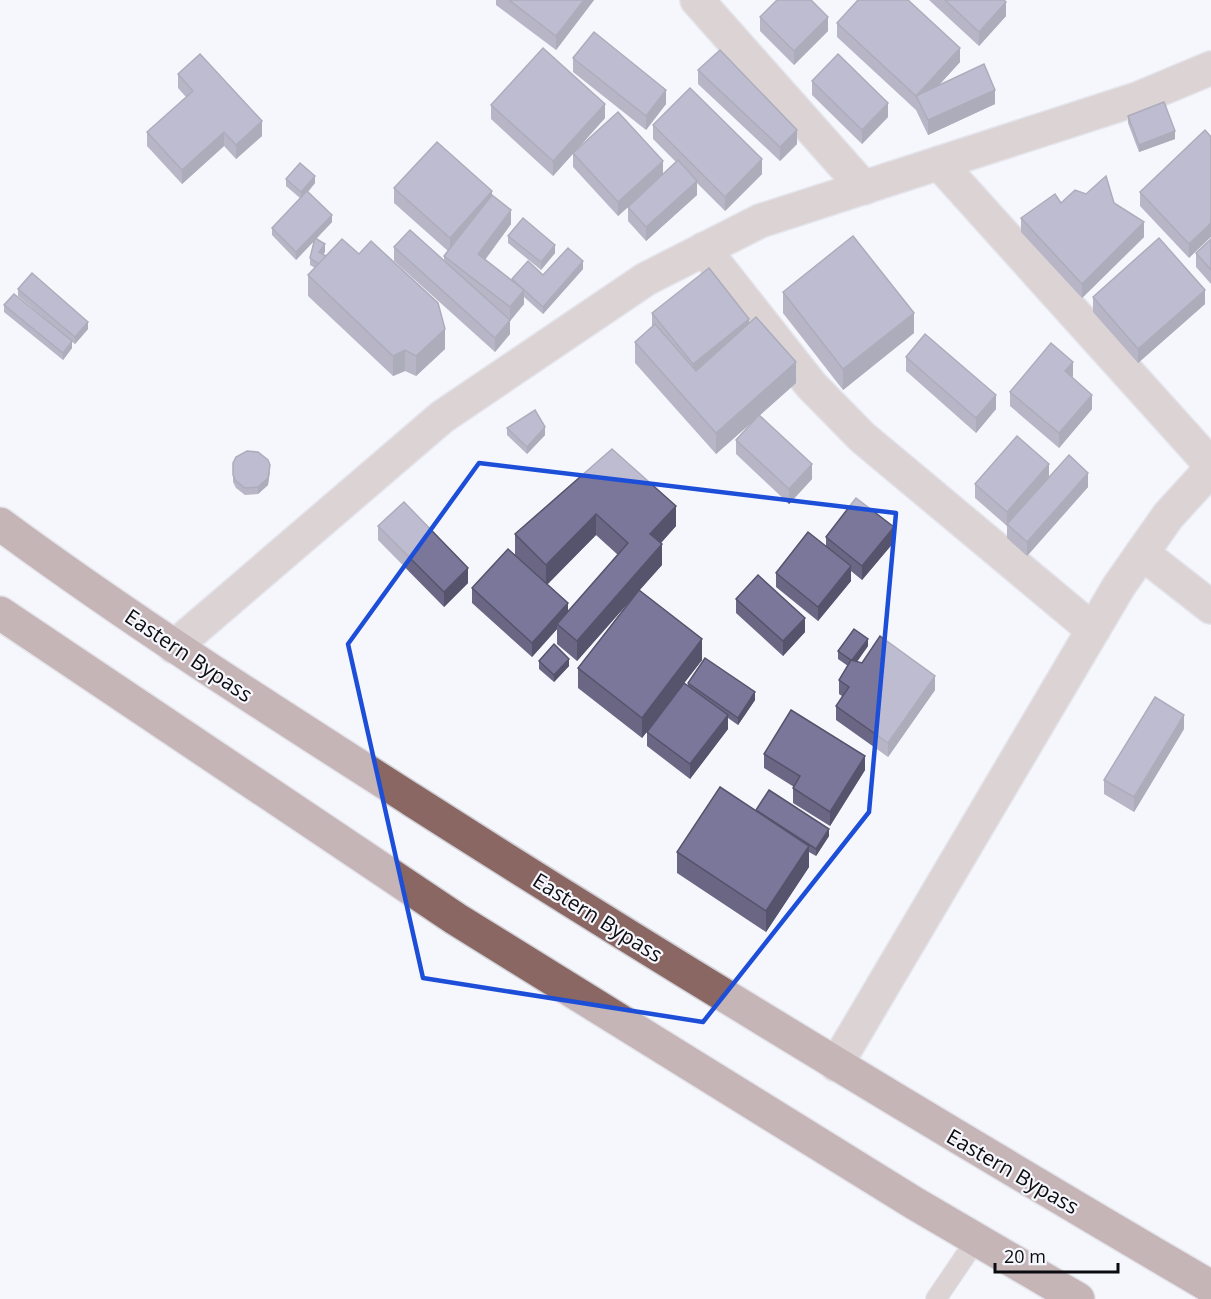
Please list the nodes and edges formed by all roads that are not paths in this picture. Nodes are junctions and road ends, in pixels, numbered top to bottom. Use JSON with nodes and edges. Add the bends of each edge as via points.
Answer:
{"nodes":[{"id":1,"x":697,"y":0,"type":"edge"},
{"id":2,"x":1211,"y":68,"type":"edge"},
{"id":3,"x":939,"y":163,"type":"junction"},
{"id":4,"x":864,"y":188,"type":"junction"},
{"id":5,"x":704,"y":249,"type":"junction"},
{"id":6,"x":1211,"y":467,"type":"edge"},
{"id":7,"x":0,"y":524,"type":"edge"},
{"id":8,"x":1142,"y":553,"type":"junction"},
{"id":9,"x":1211,"y":607,"type":"edge"},
{"id":10,"x":0,"y":613,"type":"edge"},
{"id":11,"x":1093,"y":630,"type":"junction"},
{"id":12,"x":174,"y":647,"type":"junction"},
{"id":13,"x":836,"y":1065,"type":"junction"},
{"id":14,"x":976,"y":1240,"type":"junction"},
{"id":15,"x":1211,"y":1287,"type":"edge"},
{"id":16,"x":936,"y":1299,"type":"edge"},
{"id":17,"x":1078,"y":1299,"type":"edge"}],
"edges":[{"from":1,"to":4,"type":"street"},
{"from":2,"to":3,"type":"street","via":[[1137,99]]},
{"from":3,"to":4,"type":"street"},
{"from":3,"to":6,"type":"street"},
{"from":4,"to":5,"type":"street","via":[[760,221]]},
{"from":5,"to":11,"type":"street","via":[[811,385],[862,437]]},
{"from":5,"to":12,"type":"street","via":[[646,279],[442,417]]},
{"from":6,"to":8,"type":"street"},
{"from":7,"to":12,"type":"main road","name":"Eastern Bypass"},
{"from":8,"to":9,"type":"street"},
{"from":8,"to":11,"type":"street"},
{"from":10,"to":14,"type":"main road","via":[[456,919]]},
{"from":11,"to":13,"type":"street"},
{"from":12,"to":13,"type":"main road","name":"Eastern Bypass"},
{"from":13,"to":15,"type":"main road","name":"Eastern Bypass"},
{"from":14,"to":16,"type":"lane"},
{"from":14,"to":17,"type":"main road"}]}
